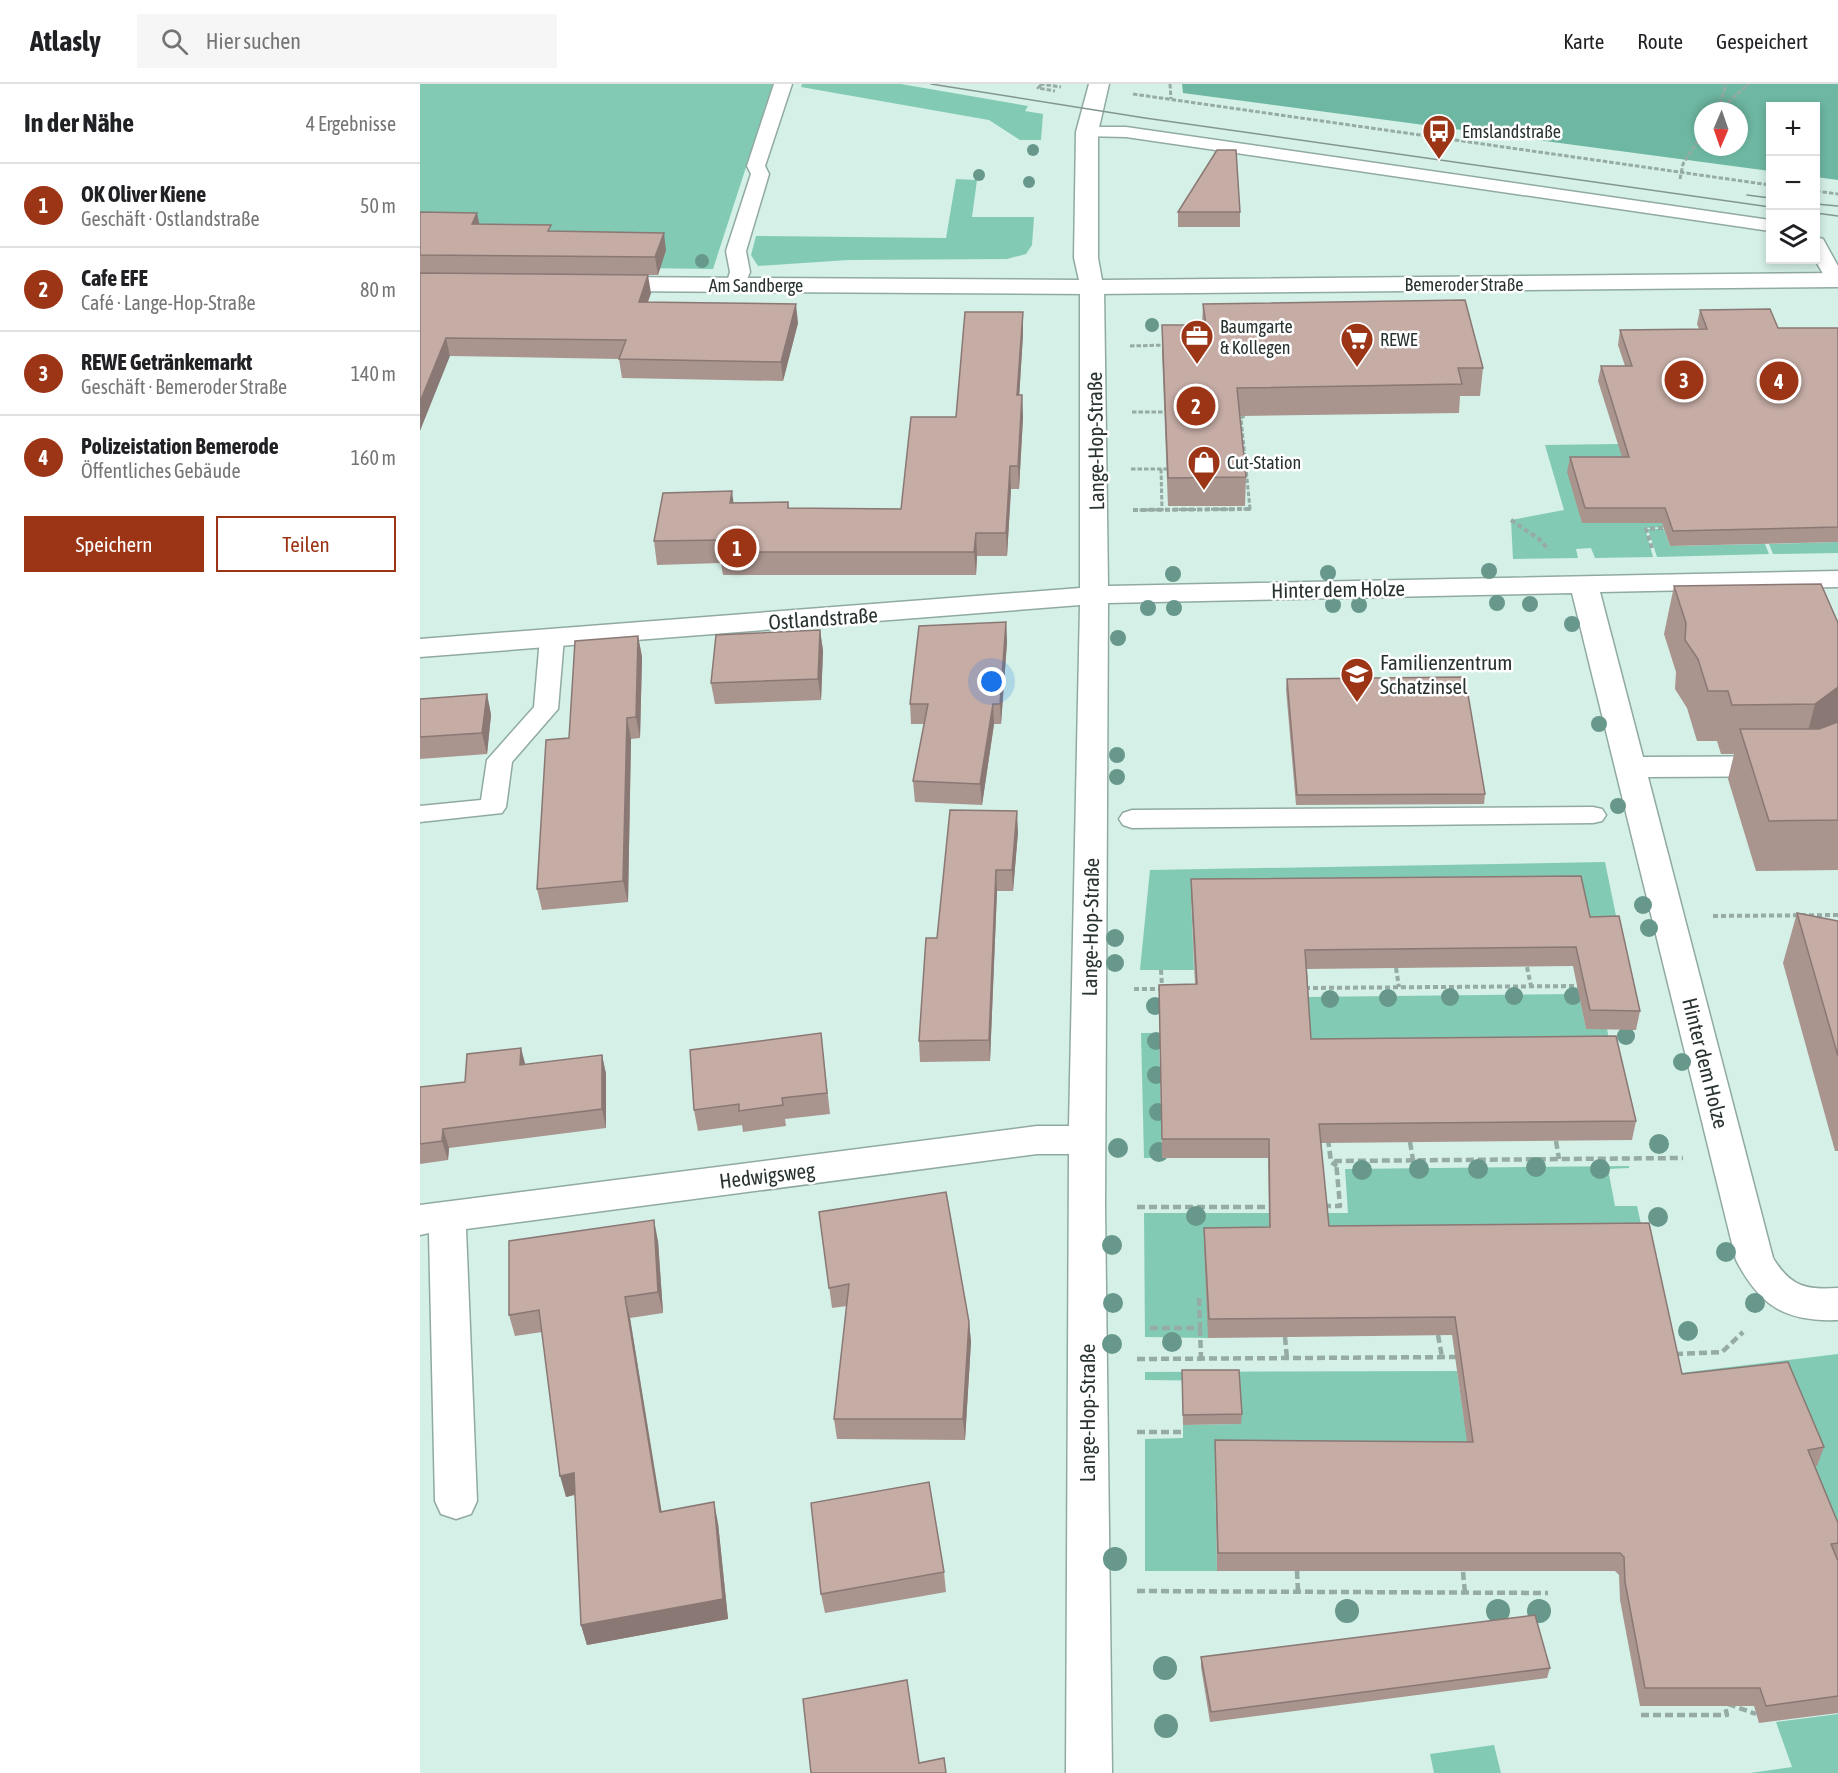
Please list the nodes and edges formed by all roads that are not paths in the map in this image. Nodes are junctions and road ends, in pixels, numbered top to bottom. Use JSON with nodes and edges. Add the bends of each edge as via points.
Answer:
{"nodes":[{"id":1,"x":783,"y":84,"type":"edge"},
{"id":2,"x":1099,"y":84,"type":"edge"},
{"id":3,"x":1088,"y":132,"type":"junction"},
{"id":4,"x":1766,"y":225,"type":"edge"},
{"id":5,"x":1820,"y":251,"type":"edge"},
{"id":6,"x":1837,"y":280,"type":"edge"},
{"id":7,"x":580,"y":284,"type":"edge"},
{"id":8,"x":736,"y":285,"type":"junction"},
{"id":9,"x":1092,"y":286,"type":"junction"},
{"id":10,"x":1838,"y":579,"type":"edge"},
{"id":11,"x":1584,"y":584,"type":"junction"},
{"id":12,"x":1093,"y":596,"type":"junction"},
{"id":13,"x":552,"y":638,"type":"junction"},
{"id":14,"x":420,"y":648,"type":"edge"},
{"id":15,"x":1838,"y":742,"type":"edge"},
{"id":16,"x":1631,"y":767,"type":"junction"},
{"id":17,"x":420,"y":814,"type":"edge"},
{"id":18,"x":1593,"y":815,"type":"dead end"},
{"id":19,"x":1132,"y":819,"type":"dead end"},
{"id":20,"x":1087,"y":1140,"type":"junction"},
{"id":21,"x":434,"y":1218,"type":"edge"},
{"id":22,"x":1838,"y":1304,"type":"edge"},
{"id":23,"x":456,"y":1501,"type":"dead end"},
{"id":24,"x":1089,"y":1773,"type":"edge"}],
"edges":[{"from":1,"to":8,"type":"lane","via":[[756,166],[760,174],[736,251],[740,272]]},
{"from":2,"to":3,"type":"street","name":"Lange-Hop-Straße"},
{"from":3,"to":4,"type":"lane","via":[[1126,132]]},
{"from":3,"to":9,"type":"street","name":"Lange-Hop-Straße","via":[[1086,258]]},
{"from":5,"to":6,"type":"lane","name":"Bemeroder Straße"},
{"from":6,"to":9,"type":"street","name":"Bemeroder Straße"},
{"from":7,"to":8,"type":"street","name":"Am Sandberge"},
{"from":8,"to":9,"type":"street","name":"Am Sandberge"},
{"from":9,"to":12,"type":"street","name":"Lange-Hop-Straße"},
{"from":10,"to":11,"type":"street","name":"Hinter dem Holze"},
{"from":11,"to":12,"type":"street","name":"Hinter dem Holze"},
{"from":11,"to":16,"type":"street","name":"Hinter dem Holze"},
{"from":12,"to":13,"type":"street","name":"Ostlandstraße"},
{"from":12,"to":20,"type":"street","name":"Lange-Hop-Straße"},
{"from":13,"to":14,"type":"street","name":"Ostlandstraße"},
{"from":13,"to":17,"type":"lane","via":[[546,709],[500,760],[493,807]]},
{"from":15,"to":16,"type":"street","via":[[1824,759],[1806,766]]},
{"from":16,"to":22,"type":"street","name":"Hinter dem Holze","via":[[1755,1260],[1770,1285],[1784,1296],[1803,1304]]},
{"from":18,"to":19,"type":"lane"},
{"from":20,"to":21,"type":"street","name":"Hedwigsweg","via":[[1037,1140]]},
{"from":20,"to":24,"type":"street","name":"Lange-Hop-Straße"},
{"from":21,"to":23,"type":"street","name":"Hedwigsweg"}]}
